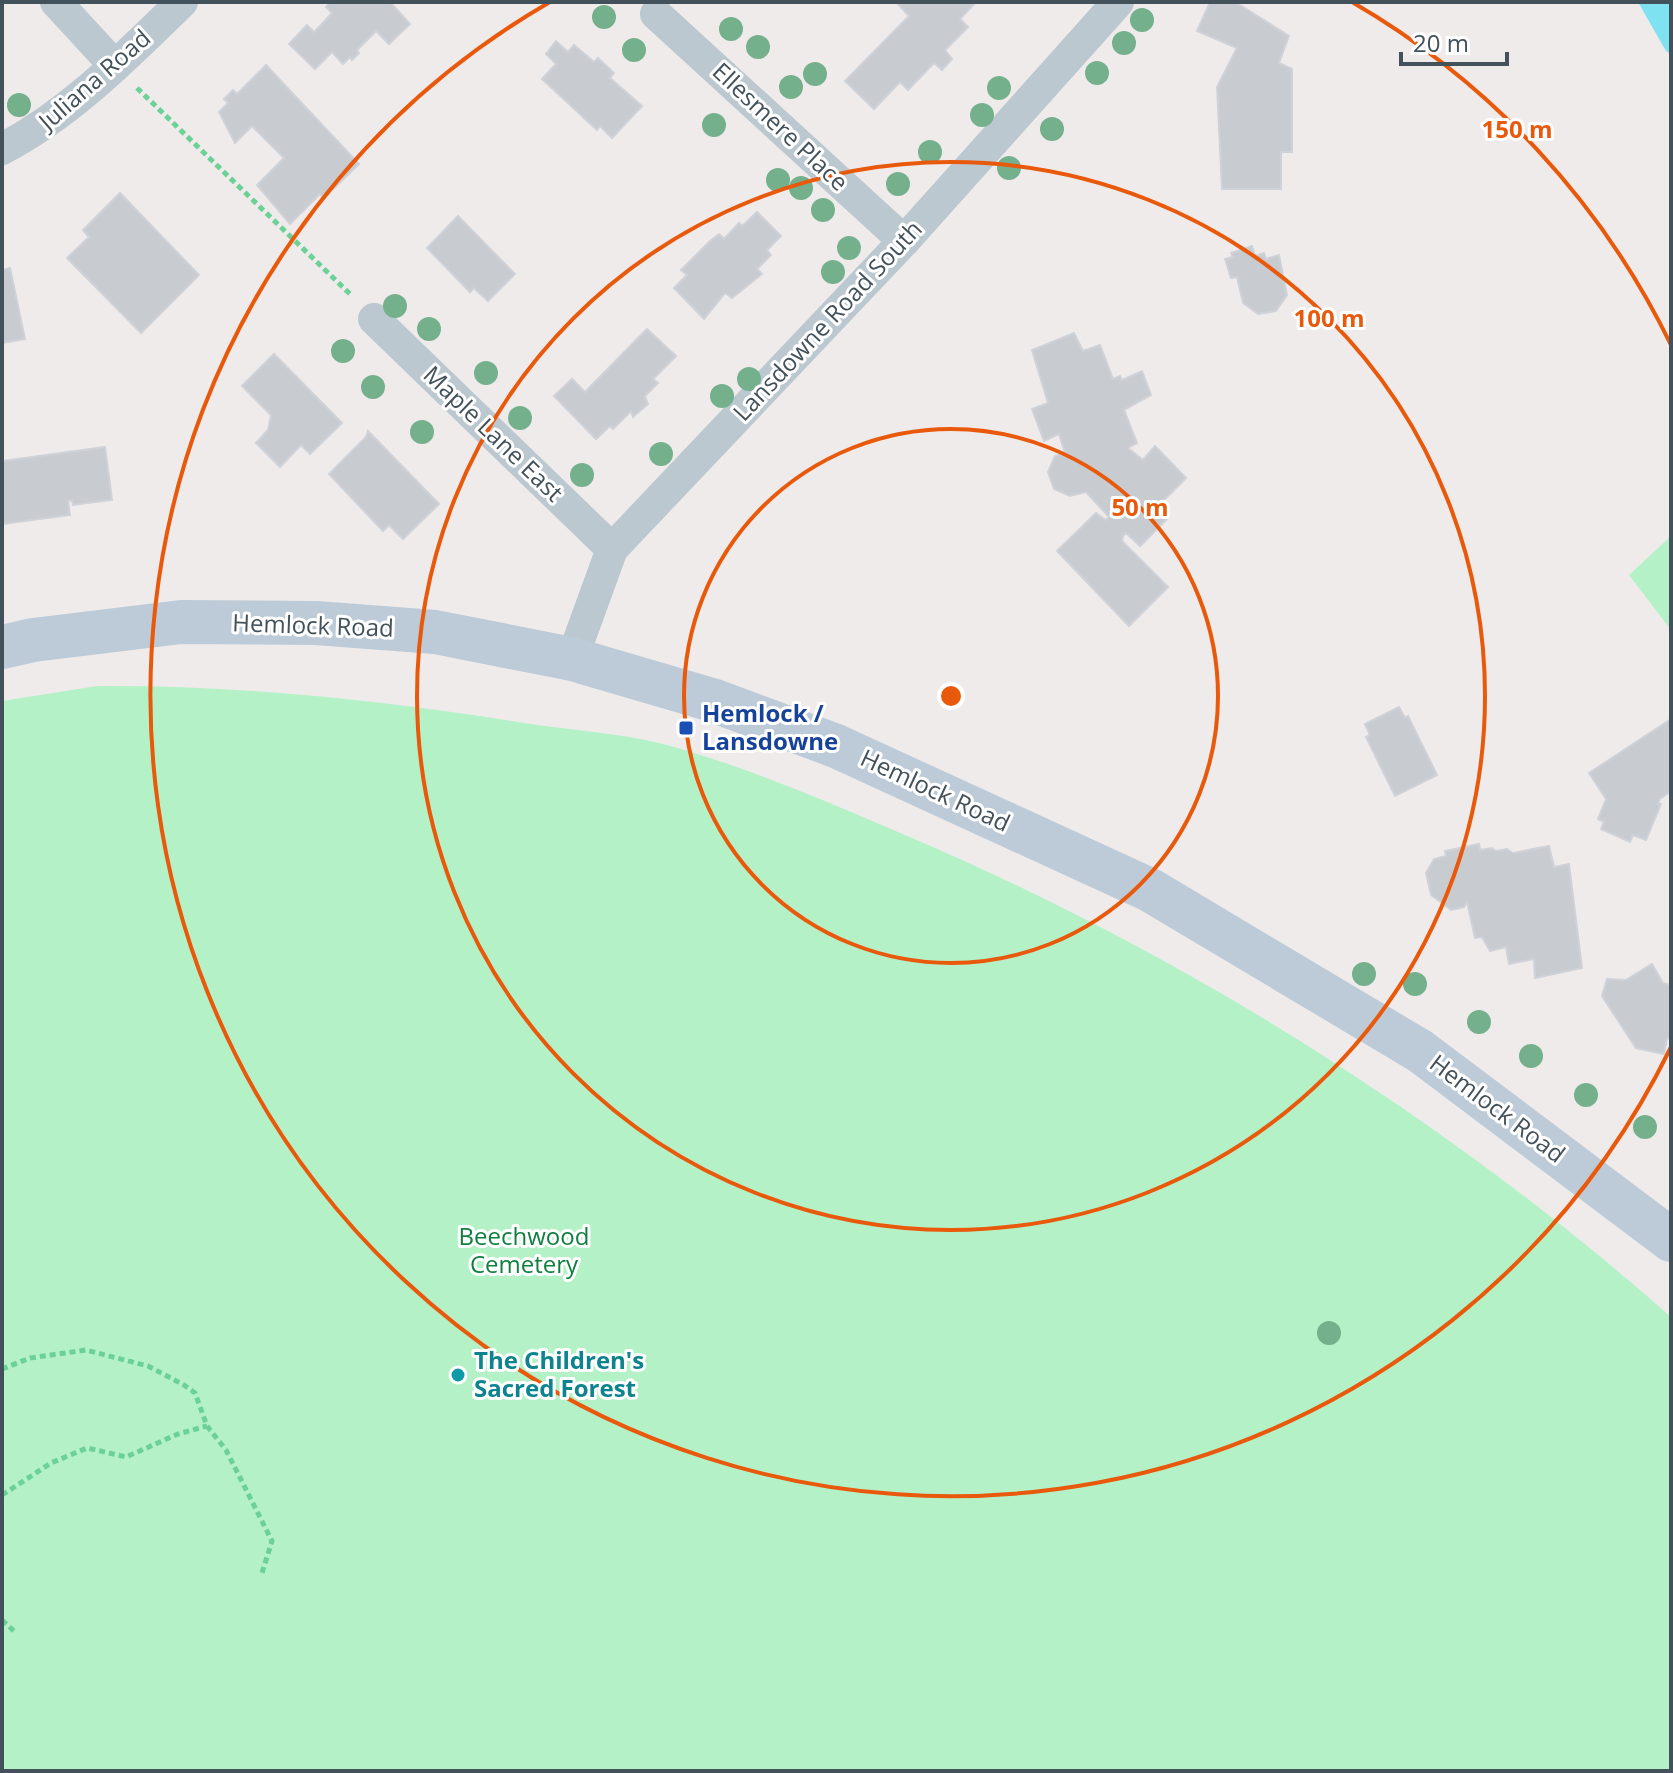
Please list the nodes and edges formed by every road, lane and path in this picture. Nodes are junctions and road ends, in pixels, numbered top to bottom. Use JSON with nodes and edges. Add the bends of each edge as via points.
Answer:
{"nodes":[{"id":1,"x":56,"y":2,"type":"edge"},
{"id":2,"x":182,"y":2,"type":"edge"},
{"id":3,"x":1118,"y":2,"type":"edge"},
{"id":4,"x":656,"y":14,"type":"dead end"},
{"id":5,"x":115,"y":66,"type":"junction"},
{"id":6,"x":2,"y":149,"type":"edge"},
{"id":7,"x":904,"y":241,"type":"junction"},
{"id":8,"x":374,"y":319,"type":"joint"},
{"id":9,"x":612,"y":549,"type":"junction"},
{"id":10,"x":2,"y":647,"type":"edge"},
{"id":11,"x":572,"y":659,"type":"junction"},
{"id":12,"x":1671,"y":1240,"type":"edge"},
{"id":13,"x":2,"y":1369,"type":"edge"},
{"id":14,"x":207,"y":1426,"type":"junction"},
{"id":15,"x":2,"y":1495,"type":"edge"},
{"id":16,"x":262,"y":1573,"type":"dead end"},
{"id":17,"x":2,"y":1620,"type":"edge"},
{"id":18,"x":14,"y":1631,"type":"dead end"}],
"edges":[{"from":1,"to":5,"type":"street"},
{"from":2,"to":5,"type":"street","name":"Juliana Road"},
{"from":3,"to":7,"type":"street","name":"Lansdowne Road South"},
{"from":4,"to":7,"type":"street","name":"Ellesmere Place"},
{"from":5,"to":6,"type":"street","name":"Juliana Road","via":[[39,130]]},
{"from":5,"to":8,"type":"path"},
{"from":7,"to":9,"type":"street","name":"Lansdowne Road South"},
{"from":8,"to":9,"type":"street","name":"Maple Lane East"},
{"from":9,"to":11,"type":"street","name":"Lansdowne Road South"},
{"from":10,"to":11,"type":"main road","name":"Hemlock Road","via":[[181,622],[316,623],[435,632]]},
{"from":11,"to":12,"type":"main road","name":"Hemlock Road","via":[[712,700],[836,746],[1150,890],[1420,1051]]},
{"from":13,"to":14,"type":"path","via":[[66,1351],[116,1356],[148,1366],[195,1393]]},
{"from":14,"to":15,"type":"path","via":[[126,1457],[87,1448],[51,1463]]},
{"from":14,"to":16,"type":"path","via":[[226,1450],[272,1541]]},
{"from":17,"to":18,"type":"path"}]}
